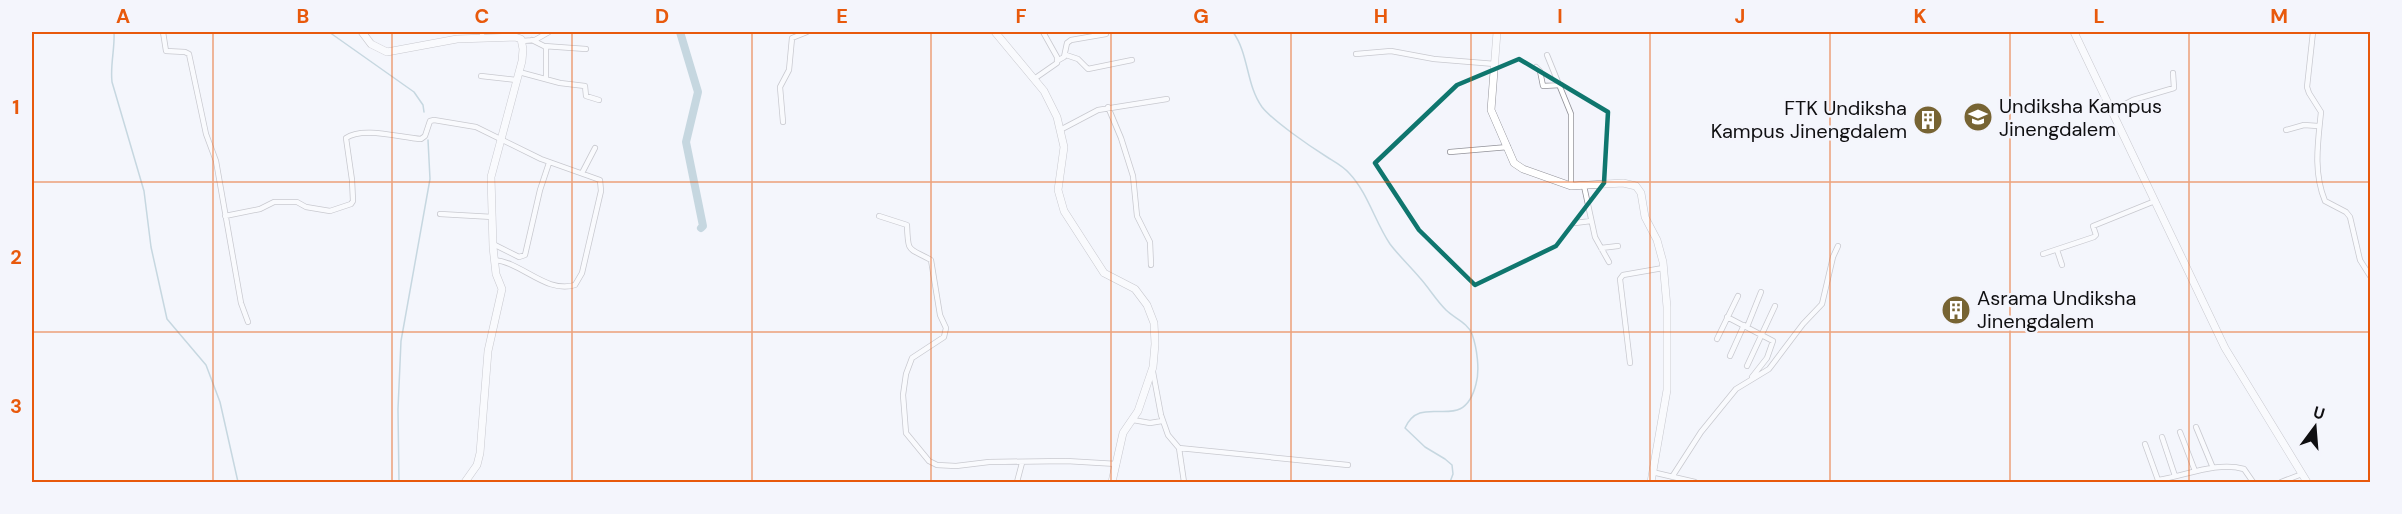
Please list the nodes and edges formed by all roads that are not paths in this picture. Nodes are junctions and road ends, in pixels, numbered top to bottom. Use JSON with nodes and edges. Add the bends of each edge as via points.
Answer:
{"nodes":[{"id":1,"x":163,"y":32,"type":"edge"},
{"id":2,"x":362,"y":32,"type":"edge"},
{"id":3,"x":549,"y":32,"type":"edge"},
{"id":4,"x":807,"y":32,"type":"edge"},
{"id":5,"x":995,"y":32,"type":"edge"},
{"id":6,"x":1043,"y":32,"type":"edge"},
{"id":7,"x":1497,"y":32,"type":"edge"},
{"id":8,"x":2074,"y":32,"type":"edge"},
{"id":9,"x":2313,"y":32,"type":"edge"},
{"id":10,"x":1106,"y":34,"type":"dead end"},
{"id":11,"x":482,"y":35,"type":"edge"},
{"id":12,"x":518,"y":37,"type":"edge"},
{"id":13,"x":532,"y":40,"type":"junction"},
{"id":14,"x":546,"y":47,"type":"junction"},
{"id":15,"x":586,"y":49,"type":"dead end"},
{"id":16,"x":1356,"y":54,"type":"dead end"},
{"id":17,"x":1066,"y":55,"type":"junction"},
{"id":18,"x":1547,"y":56,"type":"dead end"},
{"id":19,"x":1132,"y":60,"type":"dead end"},
{"id":20,"x":1057,"y":61,"type":"junction"},
{"id":21,"x":1495,"y":64,"type":"junction"},
{"id":22,"x":1536,"y":67,"type":"dead end"},
{"id":23,"x":519,"y":72,"type":"junction"},
{"id":24,"x":2173,"y":73,"type":"dead end"},
{"id":25,"x":481,"y":76,"type":"dead end"},
{"id":26,"x":546,"y":78,"type":"junction"},
{"id":27,"x":1034,"y":79,"type":"junction"},
{"id":28,"x":516,"y":80,"type":"junction"},
{"id":29,"x":1561,"y":85,"type":"junction"},
{"id":30,"x":1167,"y":99,"type":"dead end"},
{"id":31,"x":599,"y":100,"type":"dead end"},
{"id":32,"x":1108,"y":107,"type":"junction"},
{"id":33,"x":2112,"y":111,"type":"junction"},
{"id":34,"x":783,"y":122,"type":"dead end"},
{"id":35,"x":2318,"y":126,"type":"junction"},
{"id":36,"x":1062,"y":129,"type":"junction"},
{"id":37,"x":2286,"y":129,"type":"dead end"},
{"id":38,"x":501,"y":138,"type":"junction"},
{"id":39,"x":1508,"y":147,"type":"junction"},
{"id":40,"x":596,"y":148,"type":"dead end"},
{"id":41,"x":1450,"y":152,"type":"dead end"},
{"id":42,"x":549,"y":163,"type":"junction"},
{"id":43,"x":582,"y":173,"type":"junction"},
{"id":44,"x":1571,"y":186,"type":"junction"},
{"id":45,"x":1584,"y":186,"type":"junction"},
{"id":46,"x":2155,"y":201,"type":"junction"},
{"id":47,"x":440,"y":214,"type":"dead end"},
{"id":48,"x":225,"y":216,"type":"junction"},
{"id":49,"x":879,"y":216,"type":"dead end"},
{"id":50,"x":493,"y":217,"type":"junction"},
{"id":51,"x":1591,"y":221,"type":"junction"},
{"id":52,"x":1575,"y":223,"type":"dead end"},
{"id":53,"x":492,"y":244,"type":"junction"},
{"id":54,"x":1618,"y":246,"type":"dead end"},
{"id":55,"x":1838,"y":246,"type":"dead end"},
{"id":56,"x":1601,"y":248,"type":"junction"},
{"id":57,"x":2057,"y":250,"type":"junction"},
{"id":58,"x":2043,"y":254,"type":"dead end"},
{"id":59,"x":494,"y":260,"type":"junction"},
{"id":60,"x":1609,"y":262,"type":"dead end"},
{"id":61,"x":1151,"y":265,"type":"dead end"},
{"id":62,"x":2062,"y":266,"type":"dead end"},
{"id":63,"x":1663,"y":268,"type":"junction"},
{"id":64,"x":2370,"y":276,"type":"edge"},
{"id":65,"x":1761,"y":292,"type":"dead end"},
{"id":66,"x":1738,"y":296,"type":"dead end"},
{"id":67,"x":1775,"y":306,"type":"dead end"},
{"id":68,"x":1727,"y":317,"type":"junction"},
{"id":69,"x":248,"y":322,"type":"dead end"},
{"id":70,"x":1745,"y":326,"type":"junction"},
{"id":71,"x":1761,"y":334,"type":"junction"},
{"id":72,"x":1717,"y":339,"type":"dead end"},
{"id":73,"x":1730,"y":356,"type":"dead end"},
{"id":74,"x":1630,"y":363,"type":"dead end"},
{"id":75,"x":1747,"y":366,"type":"dead end"},
{"id":76,"x":1153,"y":367,"type":"junction"},
{"id":77,"x":1750,"y":379,"type":"junction"},
{"id":78,"x":1133,"y":420,"type":"junction"},
{"id":79,"x":1162,"y":421,"type":"junction"},
{"id":80,"x":2196,"y":427,"type":"dead end"},
{"id":81,"x":2180,"y":432,"type":"dead end"},
{"id":82,"x":2162,"y":437,"type":"dead end"},
{"id":83,"x":2145,"y":444,"type":"dead end"},
{"id":84,"x":1179,"y":448,"type":"junction"},
{"id":85,"x":1022,"y":463,"type":"junction"},
{"id":86,"x":1117,"y":464,"type":"junction"},
{"id":87,"x":1348,"y":465,"type":"dead end"},
{"id":88,"x":2213,"y":468,"type":"junction"},
{"id":89,"x":2195,"y":471,"type":"junction"},
{"id":90,"x":1652,"y":472,"type":"junction"},
{"id":91,"x":2302,"y":474,"type":"junction"},
{"id":92,"x":2175,"y":476,"type":"junction"},
{"id":93,"x":1672,"y":477,"type":"junction"},
{"id":94,"x":465,"y":483,"type":"edge"},
{"id":95,"x":1017,"y":483,"type":"edge"},
{"id":96,"x":1112,"y":483,"type":"edge"},
{"id":97,"x":1184,"y":483,"type":"edge"},
{"id":98,"x":1651,"y":483,"type":"edge"},
{"id":99,"x":1695,"y":483,"type":"edge"},
{"id":100,"x":2253,"y":483,"type":"edge"},
{"id":101,"x":2281,"y":483,"type":"edge"},
{"id":102,"x":2307,"y":483,"type":"edge"}],
"edges":[{"from":1,"to":48,"type":"street","via":[[166,51],[189,54],[216,161]]},
{"from":2,"to":11,"type":"street","via":[[371,44],[387,52]]},
{"from":3,"to":13,"type":"street"},
{"from":4,"to":34,"type":"street","via":[[792,38],[789,70],[780,87]]},
{"from":5,"to":27,"type":"street"},
{"from":6,"to":20,"type":"street"},
{"from":7,"to":21,"type":"street"},
{"from":8,"to":33,"type":"street"},
{"from":9,"to":35,"type":"street","via":[[2307,87],[2320,111]]},
{"from":10,"to":17,"type":"street","via":[[1071,40]]},
{"from":11,"to":12,"type":"street"},
{"from":12,"to":13,"type":"street"},
{"from":12,"to":23,"type":"street","via":[[524,52]]},
{"from":13,"to":14,"type":"street"},
{"from":14,"to":15,"type":"street"},
{"from":14,"to":26,"type":"street"},
{"from":16,"to":21,"type":"street","via":[[1391,51]]},
{"from":17,"to":19,"type":"street","via":[[1078,58],[1088,69]]},
{"from":17,"to":20,"type":"street"},
{"from":18,"to":29,"type":"street"},
{"from":20,"to":27,"type":"street"},
{"from":21,"to":39,"type":"street","via":[[1491,113]]},
{"from":22,"to":29,"type":"street","via":[[1543,86]]},
{"from":23,"to":26,"type":"street"},
{"from":23,"to":28,"type":"street"},
{"from":24,"to":33,"type":"street","via":[[2174,88],[2133,100]]},
{"from":25,"to":28,"type":"street"},
{"from":26,"to":31,"type":"street","via":[[585,86],[586,96]]},
{"from":27,"to":36,"type":"street","via":[[1051,102]]},
{"from":28,"to":38,"type":"street"},
{"from":29,"to":44,"type":"street","via":[[1571,115]]},
{"from":30,"to":32,"type":"street"},
{"from":32,"to":36,"type":"street"},
{"from":32,"to":61,"type":"street","via":[[1133,176],[1137,216],[1150,242]]},
{"from":33,"to":46,"type":"street"},
{"from":35,"to":37,"type":"street"},
{"from":35,"to":64,"type":"street","via":[[2317,174],[2324,200],[2350,217],[2360,260]]},
{"from":36,"to":76,"type":"street","via":[[1065,147],[1058,190],[1064,211],[1104,273],[1135,289],[1147,305],[1154,323]]},
{"from":38,"to":42,"type":"street"},
{"from":38,"to":48,"type":"street","via":[[470,125],[434,120],[421,139],[348,135],[345,142],[352,176],[351,204],[330,211],[297,202],[274,202]]},
{"from":38,"to":50,"type":"street","via":[[491,177]]},
{"from":39,"to":41,"type":"street"},
{"from":39,"to":44,"type":"street","via":[[1512,161],[1519,167]]},
{"from":40,"to":43,"type":"street"},
{"from":42,"to":43,"type":"street"},
{"from":42,"to":53,"type":"street","via":[[525,255],[519,257]]},
{"from":43,"to":59,"type":"street","via":[[596,177],[602,185],[578,283],[573,287],[552,284]]},
{"from":44,"to":45,"type":"street"},
{"from":45,"to":51,"type":"street"},
{"from":45,"to":63,"type":"street","via":[[1618,182],[1639,188],[1645,217],[1659,244]]},
{"from":46,"to":57,"type":"street","via":[[2092,226],[2095,237]]},
{"from":46,"to":91,"type":"street","via":[[2225,348]]},
{"from":47,"to":50,"type":"street"},
{"from":48,"to":69,"type":"street"},
{"from":49,"to":85,"type":"street","via":[[907,225],[910,248],[932,260],[940,315],[946,328],[944,338],[911,362],[906,374],[902,405],[906,433],[937,465]]},
{"from":50,"to":53,"type":"street"},
{"from":51,"to":52,"type":"street"},
{"from":51,"to":56,"type":"street"},
{"from":53,"to":59,"type":"street"},
{"from":54,"to":56,"type":"street"},
{"from":55,"to":77,"type":"street","via":[[1822,304],[1769,369]]},
{"from":56,"to":60,"type":"street"},
{"from":57,"to":58,"type":"street"},
{"from":57,"to":62,"type":"street"},
{"from":59,"to":94,"type":"street","via":[[502,291],[488,351],[480,453]]},
{"from":63,"to":74,"type":"street","via":[[1623,275],[1620,279]]},
{"from":63,"to":90,"type":"street","via":[[1668,380]]},
{"from":65,"to":70,"type":"street"},
{"from":66,"to":68,"type":"street"},
{"from":67,"to":71,"type":"street"},
{"from":68,"to":70,"type":"street"},
{"from":68,"to":72,"type":"street"},
{"from":70,"to":71,"type":"street"},
{"from":70,"to":73,"type":"street"},
{"from":71,"to":75,"type":"street"},
{"from":71,"to":77,"type":"street","via":[[1773,345]]},
{"from":76,"to":78,"type":"street"},
{"from":76,"to":79,"type":"street"},
{"from":77,"to":93,"type":"street","via":[[1736,389],[1701,432]]},
{"from":78,"to":79,"type":"street"},
{"from":78,"to":86,"type":"street","via":[[1123,433]]},
{"from":79,"to":84,"type":"street"},
{"from":80,"to":88,"type":"street"},
{"from":81,"to":89,"type":"street"},
{"from":82,"to":92,"type":"street"},
{"from":83,"to":92,"type":"street","via":[[2157,479]]},
{"from":84,"to":87,"type":"street"},
{"from":84,"to":97,"type":"street"},
{"from":85,"to":86,"type":"street"},
{"from":85,"to":95,"type":"street"},
{"from":86,"to":96,"type":"street"},
{"from":88,"to":89,"type":"street"},
{"from":88,"to":100,"type":"street","via":[[2242,469]]},
{"from":89,"to":92,"type":"street"},
{"from":90,"to":93,"type":"street"},
{"from":90,"to":98,"type":"street"},
{"from":91,"to":101,"type":"street"},
{"from":91,"to":102,"type":"street"},
{"from":93,"to":99,"type":"street"}]}
